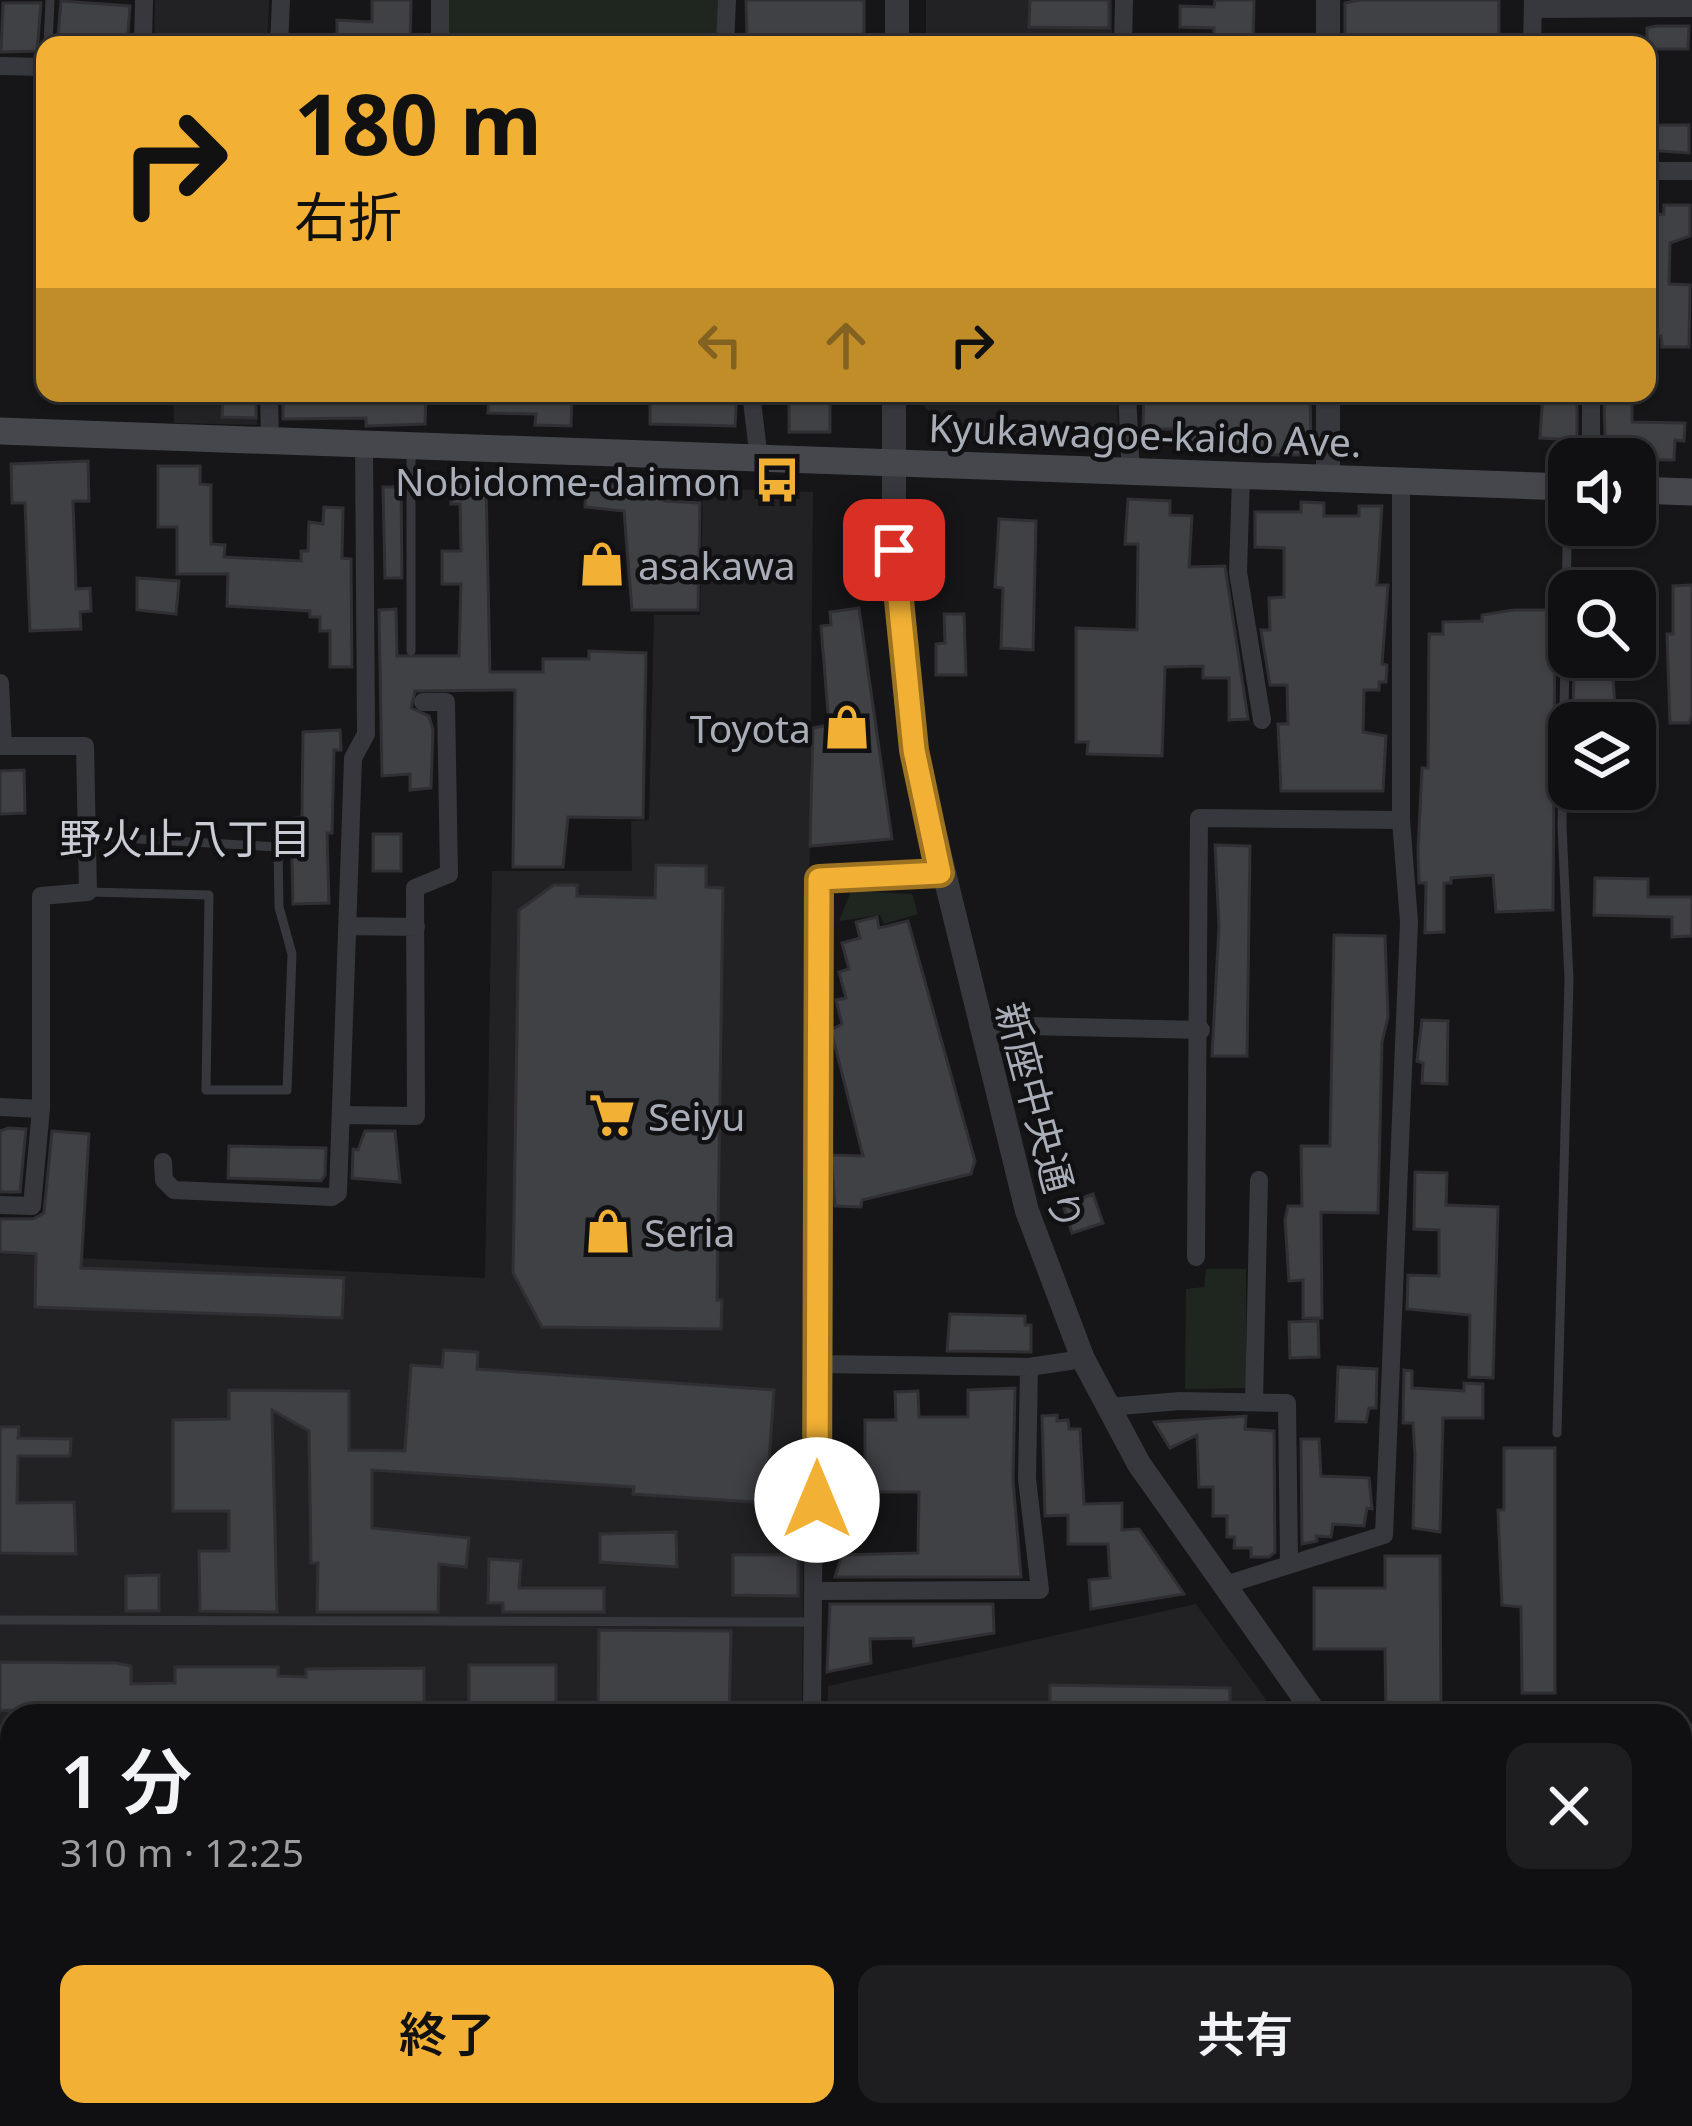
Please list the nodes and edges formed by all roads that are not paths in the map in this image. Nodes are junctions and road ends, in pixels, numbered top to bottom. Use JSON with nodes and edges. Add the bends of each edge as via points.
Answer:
{"nodes":[{"id":1,"x":50,"y":0,"type":"edge"},
{"id":2,"x":144,"y":0,"type":"edge"},
{"id":3,"x":281,"y":0,"type":"edge"},
{"id":4,"x":440,"y":0,"type":"edge"},
{"id":5,"x":727,"y":0,"type":"edge"},
{"id":6,"x":897,"y":0,"type":"edge"},
{"id":7,"x":1124,"y":0,"type":"edge"},
{"id":8,"x":1328,"y":0,"type":"edge"},
{"id":9,"x":1533,"y":5,"type":"edge"},
{"id":10,"x":1692,"y":8,"type":"edge"},
{"id":11,"x":48,"y":36,"type":"edge"},
{"id":12,"x":143,"y":36,"type":"edge"},
{"id":13,"x":279,"y":36,"type":"edge"},
{"id":14,"x":440,"y":36,"type":"edge"},
{"id":15,"x":725,"y":36,"type":"edge"},
{"id":16,"x":897,"y":36,"type":"edge"},
{"id":17,"x":1123,"y":36,"type":"edge"},
{"id":18,"x":1328,"y":36,"type":"edge"},
{"id":19,"x":1532,"y":36,"type":"edge"},
{"id":20,"x":0,"y":66,"type":"edge"},
{"id":21,"x":36,"y":67,"type":"edge"},
{"id":22,"x":1656,"y":171,"type":"edge"},
{"id":23,"x":1692,"y":171,"type":"edge"},
{"id":24,"x":269,"y":402,"type":"edge"},
{"id":25,"x":752,"y":402,"type":"edge"},
{"id":26,"x":894,"y":402,"type":"edge"},
{"id":27,"x":1127,"y":402,"type":"edge"},
{"id":28,"x":1328,"y":402,"type":"edge"},
{"id":29,"x":1591,"y":402,"type":"edge"},
{"id":30,"x":0,"y":430,"type":"edge"},
{"id":31,"x":1592,"y":438,"type":"edge"},
{"id":32,"x":270,"y":441,"type":"junction"},
{"id":33,"x":364,"y":443,"type":"junction"},
{"id":34,"x":411,"y":445,"type":"junction"},
{"id":35,"x":759,"y":459,"type":"junction"},
{"id":36,"x":893,"y":465,"type":"junction"},
{"id":37,"x":1131,"y":475,"type":"junction"},
{"id":38,"x":1241,"y":477,"type":"junction"},
{"id":39,"x":1328,"y":479,"type":"junction"},
{"id":40,"x":1401,"y":481,"type":"junction"},
{"id":41,"x":1548,"y":486,"type":"edge"},
{"id":42,"x":1656,"y":491,"type":"edge"},
{"id":43,"x":1692,"y":492,"type":"edge"},
{"id":44,"x":1568,"y":546,"type":"edge"},
{"id":45,"x":411,"y":650,"type":"dead end"},
{"id":46,"x":0,"y":683,"type":"edge"},
{"id":47,"x":423,"y":702,"type":"dead end"},
{"id":48,"x":1262,"y":720,"type":"dead end"},
{"id":49,"x":1,"y":746,"type":"edge"},
{"id":50,"x":1401,"y":820,"type":"junction"},
{"id":51,"x":87,"y":836,"type":"junction"},
{"id":52,"x":940,"y":873,"type":"junction"},
{"id":53,"x":88,"y":892,"type":"junction"},
{"id":54,"x":349,"y":926,"type":"junction"},
{"id":55,"x":416,"y":927,"type":"junction"},
{"id":56,"x":978,"y":1025,"type":"junction"},
{"id":57,"x":1201,"y":1030,"type":"junction"},
{"id":58,"x":0,"y":1107,"type":"edge"},
{"id":59,"x":41,"y":1109,"type":"junction"},
{"id":60,"x":341,"y":1115,"type":"junction"},
{"id":61,"x":163,"y":1162,"type":"dead end"},
{"id":62,"x":1259,"y":1180,"type":"dead end"},
{"id":63,"x":0,"y":1205,"type":"edge"},
{"id":64,"x":1196,"y":1257,"type":"dead end"},
{"id":65,"x":1083,"y":1359,"type":"junction"},
{"id":66,"x":818,"y":1364,"type":"junction"},
{"id":67,"x":1029,"y":1367,"type":"junction"},
{"id":68,"x":1254,"y":1402,"type":"junction"},
{"id":69,"x":1108,"y":1407,"type":"junction"},
{"id":70,"x":1557,"y":1433,"type":"dead end"},
{"id":71,"x":1289,"y":1563,"type":"junction"},
{"id":72,"x":1222,"y":1586,"type":"junction"},
{"id":73,"x":816,"y":1591,"type":"junction"},
{"id":74,"x":0,"y":1620,"type":"edge"},
{"id":75,"x":815,"y":1622,"type":"junction"},
{"id":76,"x":812,"y":1704,"type":"edge"},
{"id":77,"x":1308,"y":1704,"type":"edge"}],
"edges":[{"from":1,"to":11,"type":"lane"},
{"from":2,"to":12,"type":"street"},
{"from":3,"to":13,"type":"street"},
{"from":4,"to":14,"type":"street"},
{"from":5,"to":15,"type":"street"},
{"from":6,"to":16,"type":"street"},
{"from":7,"to":17,"type":"street"},
{"from":8,"to":18,"type":"street"},
{"from":9,"to":10,"type":"street"},
{"from":9,"to":19,"type":"street"},
{"from":20,"to":21,"type":"street"},
{"from":22,"to":23,"type":"street"},
{"from":24,"to":32,"type":"street"},
{"from":25,"to":35,"type":"street"},
{"from":26,"to":36,"type":"street","name":"新座中央通り"},
{"from":27,"to":37,"type":"street"},
{"from":28,"to":39,"type":"street"},
{"from":29,"to":31,"type":"street"},
{"from":30,"to":32,"type":"main road","name":"Kyukawagoe-kaido Ave."},
{"from":32,"to":33,"type":"main road","name":"Kyukawagoe-kaido Ave."},
{"from":33,"to":34,"type":"main road","name":"Kyukawagoe-kaido Ave."},
{"from":33,"to":54,"type":"street","via":[[366,734],[353,758]]},
{"from":34,"to":35,"type":"main road","name":"Kyukawagoe-kaido Ave."},
{"from":34,"to":45,"type":"lane"},
{"from":35,"to":36,"type":"main road","name":"Kyukawagoe-kaido Ave."},
{"from":36,"to":37,"type":"main road","name":"Kyukawagoe-kaido Ave."},
{"from":36,"to":52,"type":"street","name":"新座中央通り","via":[[906,688]]},
{"from":37,"to":38,"type":"main road","name":"Kyukawagoe-kaido Ave."},
{"from":38,"to":39,"type":"main road","name":"Kyukawagoe-kaido Ave."},
{"from":38,"to":48,"type":"street","via":[[1238,572]]},
{"from":39,"to":40,"type":"main road","name":"Kyukawagoe-kaido Ave."},
{"from":40,"to":41,"type":"main road","name":"Kyukawagoe-kaido Ave."},
{"from":40,"to":50,"type":"street"},
{"from":42,"to":43,"type":"main road"},
{"from":44,"to":70,"type":"lane","via":[[1562,826],[1569,980]]},
{"from":46,"to":49,"type":"street"},
{"from":47,"to":55,"type":"street","via":[[446,702],[448,874],[415,888]]},
{"from":49,"to":51,"type":"street","via":[[85,746]]},
{"from":50,"to":57,"type":"street","via":[[1199,818]]},
{"from":50,"to":71,"type":"street","via":[[1409,922],[1384,1535]]},
{"from":51,"to":53,"type":"street"},
{"from":51,"to":53,"type":"lane","via":[[278,847],[279,907],[292,954],[287,1090],[206,1090],[209,896]]},
{"from":52,"to":56,"type":"street","name":"新座中央通り"},
{"from":52,"to":66,"type":"street","via":[[819,879]]},
{"from":53,"to":59,"type":"street","via":[[41,896]]},
{"from":54,"to":55,"type":"street"},
{"from":54,"to":60,"type":"street"},
{"from":55,"to":60,"type":"street","via":[[416,1116]]},
{"from":56,"to":57,"type":"street"},
{"from":56,"to":65,"type":"street","name":"新座中央通り","via":[[1027,1211]]},
{"from":57,"to":64,"type":"street"},
{"from":58,"to":59,"type":"street"},
{"from":59,"to":63,"type":"street","via":[[32,1206]]},
{"from":60,"to":61,"type":"street","via":[[332,1197],[174,1190]]},
{"from":62,"to":68,"type":"street"},
{"from":65,"to":67,"type":"street"},
{"from":65,"to":69,"type":"street","name":"新座中央通り"},
{"from":66,"to":67,"type":"street"},
{"from":66,"to":73,"type":"street"},
{"from":67,"to":73,"type":"street","via":[[1027,1479],[1040,1590]]},
{"from":68,"to":69,"type":"street"},
{"from":68,"to":71,"type":"street","via":[[1287,1402]]},
{"from":69,"to":72,"type":"street","name":"新座中央通り"},
{"from":71,"to":72,"type":"street"},
{"from":72,"to":77,"type":"street","name":"新座中央通り"},
{"from":73,"to":75,"type":"street"},
{"from":74,"to":75,"type":"lane"},
{"from":75,"to":76,"type":"street"}]}
